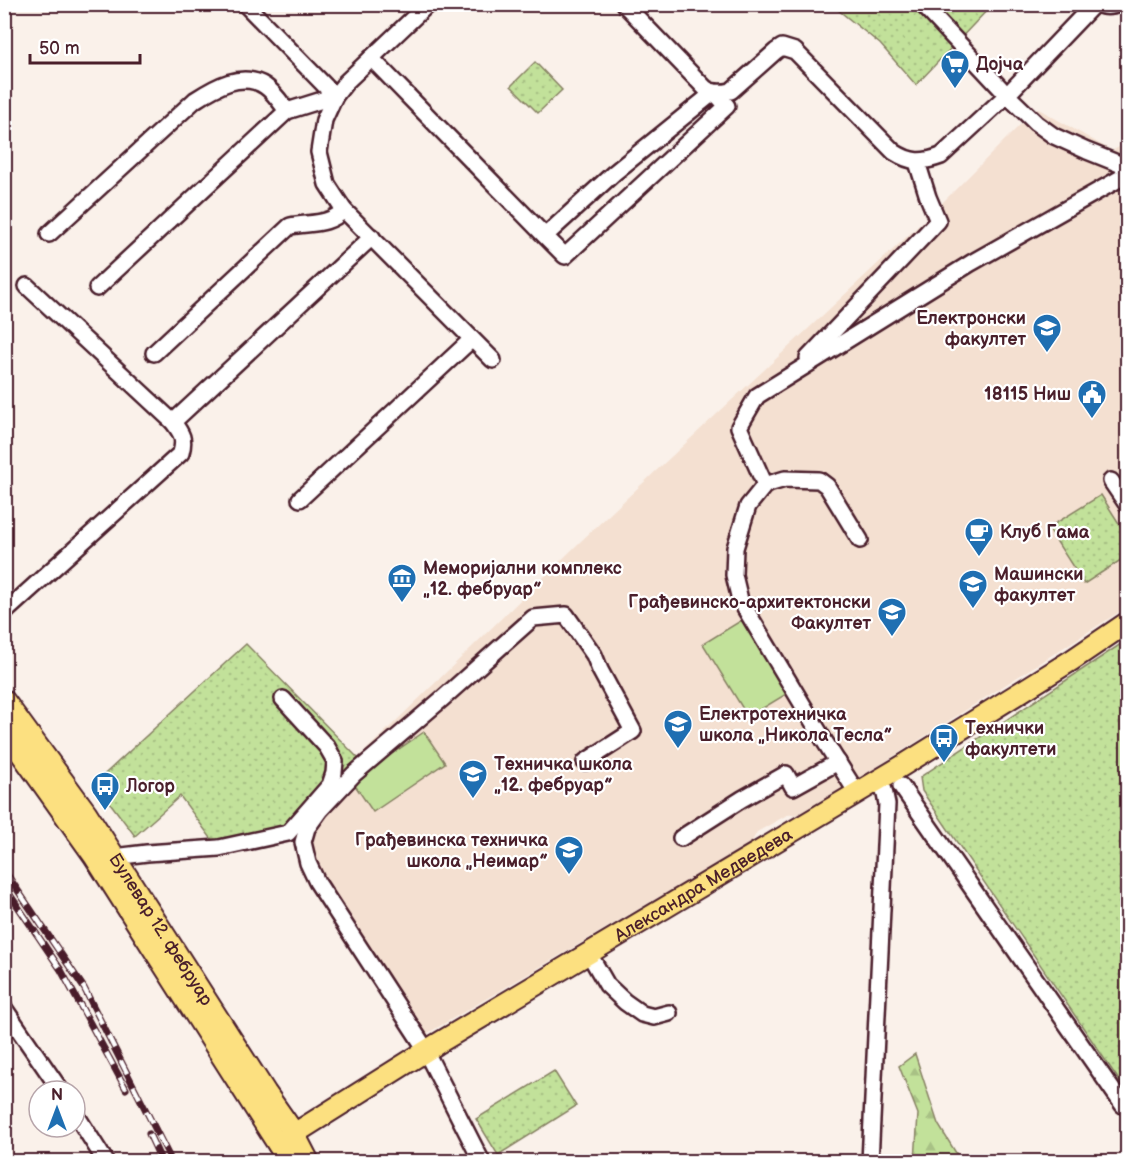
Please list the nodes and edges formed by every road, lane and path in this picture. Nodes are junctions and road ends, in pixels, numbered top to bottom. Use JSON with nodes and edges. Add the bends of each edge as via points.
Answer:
{"nodes":[{"id":1,"x":245,"y":4,"type":"edge"},
{"id":2,"x":428,"y":4,"type":"edge"},
{"id":3,"x":624,"y":4,"type":"edge"},
{"id":4,"x":922,"y":4,"type":"edge"},
{"id":5,"x":1095,"y":4,"type":"edge"},
{"id":6,"x":1118,"y":4,"type":"edge"},
{"id":7,"x":369,"y":59,"type":"junction"},
{"id":8,"x":714,"y":92,"type":"junction"},
{"id":9,"x":1007,"y":95,"type":"junction"},
{"id":10,"x":335,"y":96,"type":"junction"},
{"id":11,"x":287,"y":111,"type":"junction"},
{"id":12,"x":917,"y":162,"type":"junction"},
{"id":13,"x":1128,"y":169,"type":"edge"},
{"id":14,"x":1128,"y":174,"type":"edge"},
{"id":15,"x":583,"y":201,"type":"junction"},
{"id":16,"x":344,"y":210,"type":"junction"},
{"id":17,"x":602,"y":221,"type":"junction"},
{"id":18,"x":49,"y":234,"type":"dead end"},
{"id":19,"x":545,"y":236,"type":"junction"},
{"id":20,"x":372,"y":237,"type":"junction"},
{"id":21,"x":27,"y":286,"type":"dead end"},
{"id":22,"x":97,"y":288,"type":"dead end"},
{"id":23,"x":472,"y":339,"type":"junction"},
{"id":24,"x":154,"y":353,"type":"dead end"},
{"id":25,"x":493,"y":360,"type":"dead end"},
{"id":26,"x":792,"y":375,"type":"junction"},
{"id":27,"x":173,"y":422,"type":"junction"},
{"id":28,"x":1111,"y":481,"type":"dead end"},
{"id":29,"x":765,"y":485,"type":"junction"},
{"id":30,"x":300,"y":499,"type":"dead end"},
{"id":31,"x":1128,"y":506,"type":"edge"},
{"id":32,"x":860,"y":540,"type":"dead end"},
{"id":33,"x":4,"y":613,"type":"edge"},
{"id":34,"x":1128,"y":622,"type":"edge"},
{"id":35,"x":283,"y":699,"type":"dead end"},
{"id":36,"x":4,"y":700,"type":"edge"},
{"id":37,"x":4,"y":733,"type":"edge"},
{"id":38,"x":585,"y":762,"type":"dead end"},
{"id":39,"x":838,"y":762,"type":"junction"},
{"id":40,"x":876,"y":781,"type":"junction"},
{"id":41,"x":901,"y":786,"type":"dead end"},
{"id":42,"x":857,"y":793,"type":"junction"},
{"id":43,"x":681,"y":838,"type":"dead end"},
{"id":44,"x":114,"y":857,"type":"junction"},
{"id":45,"x":588,"y":952,"type":"junction"},
{"id":46,"x":4,"y":1008,"type":"edge"},
{"id":47,"x":669,"y":1013,"type":"dead end"},
{"id":48,"x":425,"y":1051,"type":"junction"},
{"id":49,"x":53,"y":1079,"type":"edge"},
{"id":50,"x":1128,"y":1108,"type":"edge"},
{"id":51,"x":87,"y":1132,"type":"edge"},
{"id":52,"x":286,"y":1138,"type":"junction"},
{"id":53,"x":106,"y":1161,"type":"edge"},
{"id":54,"x":289,"y":1161,"type":"edge"},
{"id":55,"x":309,"y":1161,"type":"edge"},
{"id":56,"x":482,"y":1161,"type":"edge"},
{"id":57,"x":870,"y":1161,"type":"edge"}],
"edges":[{"from":1,"to":10,"type":"street"},
{"from":2,"to":7,"type":"street"},
{"from":3,"to":8,"type":"street","via":[[705,88]]},
{"from":4,"to":9,"type":"street"},
{"from":5,"to":6,"type":"street"},
{"from":5,"to":9,"type":"street"},
{"from":7,"to":10,"type":"street"},
{"from":7,"to":19,"type":"street"},
{"from":8,"to":12,"type":"street","via":[[731,91],[776,51],[788,48],[894,152]]},
{"from":8,"to":15,"type":"street"},
{"from":8,"to":17,"type":"street","via":[[727,106]]},
{"from":9,"to":12,"type":"street","via":[[941,156]]},
{"from":9,"to":13,"type":"street","via":[[1054,136]]},
{"from":10,"to":11,"type":"street"},
{"from":10,"to":16,"type":"street","via":[[324,120],[319,152],[327,184]]},
{"from":11,"to":18,"type":"street","via":[[266,87],[249,79],[218,86],[195,100]]},
{"from":11,"to":22,"type":"street"},
{"from":12,"to":26,"type":"street","via":[[938,221]]},
{"from":14,"to":26,"type":"street","via":[[971,263]]},
{"from":15,"to":17,"type":"street"},
{"from":15,"to":19,"type":"street"},
{"from":16,"to":20,"type":"street"},
{"from":16,"to":24,"type":"street","via":[[321,223],[290,226]]},
{"from":17,"to":19,"type":"street","via":[[565,256]]},
{"from":20,"to":23,"type":"street"},
{"from":20,"to":27,"type":"street"},
{"from":21,"to":27,"type":"street"},
{"from":23,"to":25,"type":"street"},
{"from":23,"to":30,"type":"street"},
{"from":26,"to":29,"type":"street","via":[[757,396],[739,427]]},
{"from":27,"to":33,"type":"street","via":[[181,432],[182,453]]},
{"from":28,"to":31,"type":"street"},
{"from":29,"to":32,"type":"street","via":[[785,480],[819,480],[827,486]]},
{"from":29,"to":39,"type":"street","via":[[748,506],[735,548],[734,575],[740,600]]},
{"from":34,"to":40,"type":"main road","name":"Александра Медведева"},
{"from":35,"to":44,"type":"street","via":[[335,761],[330,785],[288,833],[219,848]]},
{"from":36,"to":44,"type":"main road","name":"Булевар 12. фебруар"},
{"from":37,"to":52,"type":"main road","name":"Булевар 12. фебруар","via":[[94,856]]},
{"from":38,"to":48,"type":"street","via":[[633,730],[594,655],[566,615],[532,618],[354,774],[307,828],[303,842],[317,882]]},
{"from":39,"to":42,"type":"street"},
{"from":39,"to":43,"type":"street","via":[[793,787],[786,774]]},
{"from":40,"to":42,"type":"main road","name":"Александра Медведева"},
{"from":40,"to":57,"type":"street","via":[[884,790],[887,804]]},
{"from":41,"to":50,"type":"street"},
{"from":42,"to":45,"type":"main road","name":"Александра Медведева"},
{"from":44,"to":52,"type":"main road","name":"Булевар 12. фебруар","via":[[266,1093]]},
{"from":45,"to":47,"type":"street","via":[[607,985],[625,1002],[654,1017]]},
{"from":45,"to":48,"type":"main road","name":"Александра Медведева"},
{"from":46,"to":49,"type":"street"},
{"from":48,"to":52,"type":"main road","name":"Александра Медведева"},
{"from":48,"to":56,"type":"street"},
{"from":51,"to":53,"type":"street"},
{"from":52,"to":54,"type":"main road","name":"Булевар 12. фебруар"},
{"from":52,"to":55,"type":"main road","name":"Булевар 12. фебруар"}]}
